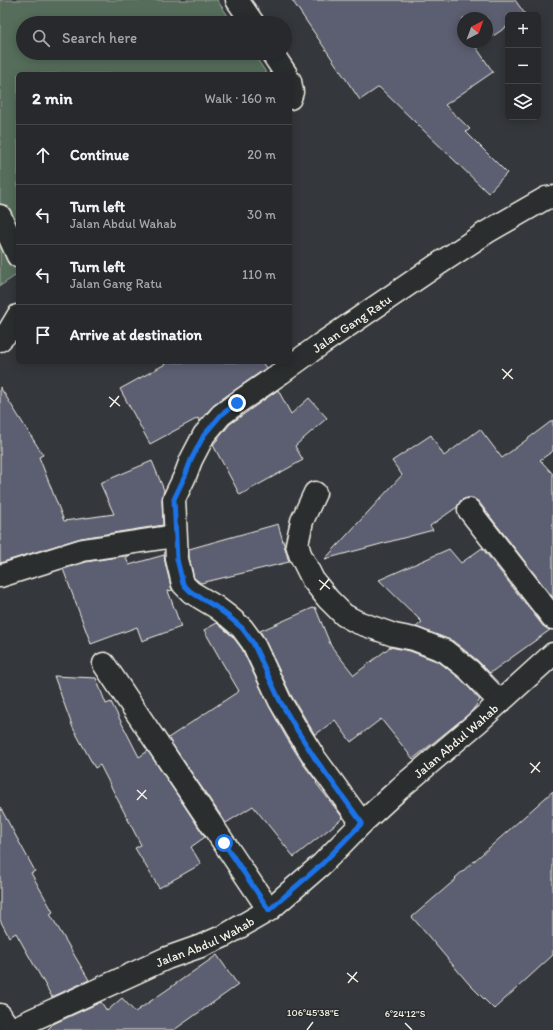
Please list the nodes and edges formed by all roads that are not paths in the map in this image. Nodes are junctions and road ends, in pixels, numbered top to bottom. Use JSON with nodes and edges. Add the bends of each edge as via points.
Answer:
{"nodes":[{"id":1,"x":237,"y":0,"type":"edge"},
{"id":2,"x":247,"y":16,"type":"edge"},
{"id":3,"x":277,"y":60,"type":"edge"},
{"id":4,"x":285,"y":72,"type":"edge"},
{"id":5,"x":553,"y":197,"type":"edge"},
{"id":6,"x":0,"y":216,"type":"edge"},
{"id":7,"x":16,"y":252,"type":"edge"},
{"id":8,"x":16,"y":319,"type":"edge"},
{"id":9,"x":0,"y":340,"type":"edge"},
{"id":10,"x":315,"y":493,"type":"dead end"},
{"id":11,"x":468,"y":510,"type":"dead end"},
{"id":12,"x":175,"y":536,"type":"junction"},
{"id":13,"x":0,"y":576,"type":"edge"},
{"id":14,"x":553,"y":618,"type":"edge"},
{"id":15,"x":550,"y":663,"type":"edge"},
{"id":16,"x":104,"y":664,"type":"dead end"},
{"id":17,"x":500,"y":702,"type":"junction"},
{"id":18,"x":362,"y":823,"type":"junction"},
{"id":19,"x":269,"y":910,"type":"junction"},
{"id":20,"x":0,"y":1015,"type":"edge"},
{"id":21,"x":10,"y":1030,"type":"edge"}],
"edges":[{"from":1,"to":2,"type":"street"},
{"from":3,"to":4,"type":"street"},
{"from":5,"to":12,"type":"street","name":"Jalan Gang Ratu","via":[[546,198],[487,232],[221,415],[204,435],[174,499]]},
{"from":6,"to":7,"type":"street"},
{"from":8,"to":9,"type":"street"},
{"from":10,"to":17,"type":"street","via":[[302,521],[297,544],[313,580],[328,598],[344,615],[357,622],[445,651],[469,670]]},
{"from":11,"to":14,"type":"street"},
{"from":12,"to":13,"type":"street","via":[[83,550]]},
{"from":12,"to":18,"type":"street","name":"Jalan Gang Ratu","via":[[183,584],[242,628],[253,643],[280,701],[297,730]]},
{"from":15,"to":17,"type":"street","name":"Jalan Abdul Wahab"},
{"from":16,"to":19,"type":"street"},
{"from":17,"to":18,"type":"street","name":"Jalan Abdul Wahab"},
{"from":18,"to":19,"type":"street","name":"Jalan Abdul Wahab","via":[[322,864]]},
{"from":19,"to":21,"type":"street","name":"Jalan Abdul Wahab","via":[[224,936],[166,958]]},
{"from":20,"to":21,"type":"street"}]}
